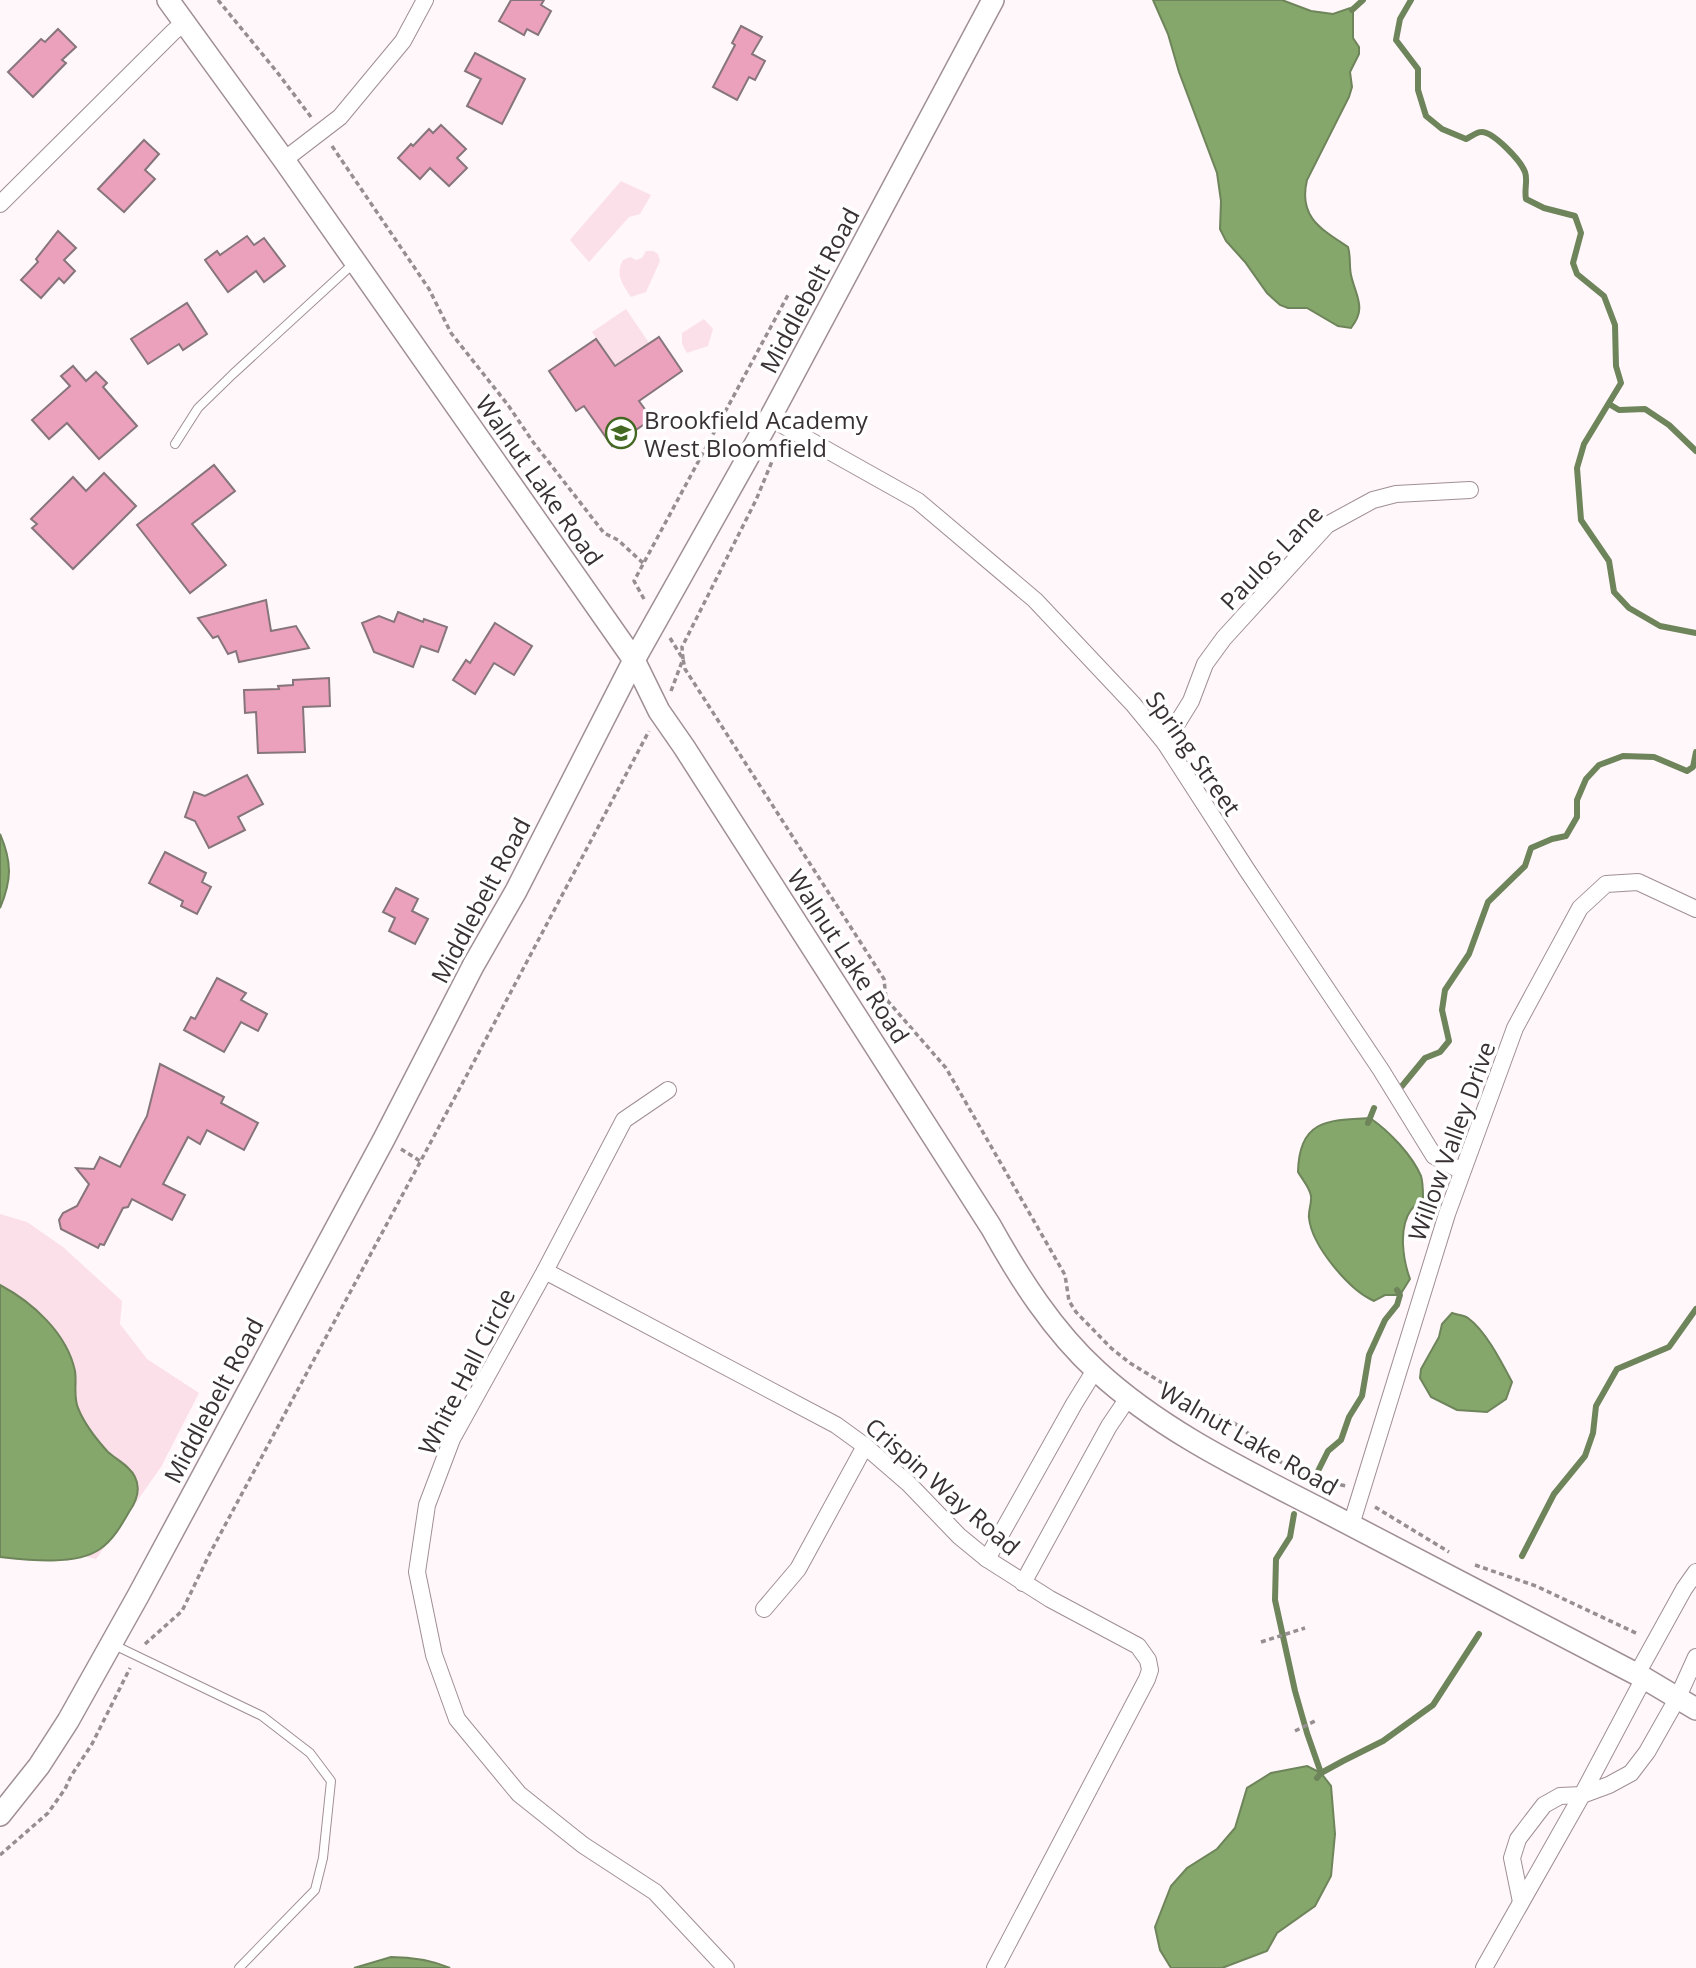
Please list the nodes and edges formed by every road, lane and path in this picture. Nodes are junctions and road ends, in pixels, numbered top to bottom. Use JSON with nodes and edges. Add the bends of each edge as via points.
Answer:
{"nodes":[{"id":1,"x":168,"y":0,"type":"edge"},
{"id":2,"x":218,"y":0,"type":"edge"},
{"id":3,"x":425,"y":0,"type":"edge"},
{"id":4,"x":993,"y":0,"type":"edge"},
{"id":5,"x":185,"y":22,"type":"junction"},
{"id":6,"x":321,"y":131,"type":"junction"},
{"id":7,"x":284,"y":160,"type":"junction"},
{"id":8,"x":0,"y":204,"type":"edge"},
{"id":9,"x":354,"y":263,"type":"junction"},
{"id":10,"x":788,"y":295,"type":"dead end"},
{"id":11,"x":777,"y":423,"type":"junction"},
{"id":12,"x":175,"y":444,"type":"dead end"},
{"id":13,"x":1470,"y":490,"type":"dead end"},
{"id":14,"x":643,"y":562,"type":"junction"},
{"id":15,"x":656,"y":619,"type":"junction"},
{"id":16,"x":683,"y":659,"type":"junction"},
{"id":17,"x":634,"y":660,"type":"junction"},
{"id":18,"x":659,"y":711,"type":"junction"},
{"id":19,"x":1165,"y":743,"type":"junction"},
{"id":20,"x":1696,"y":909,"type":"edge"},
{"id":21,"x":668,"y":1090,"type":"dead end"},
{"id":22,"x":1461,"y":1171,"type":"junction"},
{"id":23,"x":545,"y":1271,"type":"junction"},
{"id":24,"x":1095,"y":1370,"type":"junction"},
{"id":25,"x":1128,"y":1398,"type":"junction"},
{"id":26,"x":864,"y":1446,"type":"junction"},
{"id":27,"x":1360,"y":1496,"type":"junction"},
{"id":28,"x":1351,"y":1525,"type":"junction"},
{"id":29,"x":1457,"y":1556,"type":"dead end"},
{"id":30,"x":987,"y":1559,"type":"junction"},
{"id":31,"x":1468,"y":1563,"type":"dead end"},
{"id":32,"x":1696,"y":1572,"type":"edge"},
{"id":33,"x":1023,"y":1583,"type":"junction"},
{"id":34,"x":764,"y":1609,"type":"dead end"},
{"id":35,"x":1305,"y":1628,"type":"dead end"},
{"id":36,"x":1654,"y":1642,"type":"junction"},
{"id":37,"x":1261,"y":1643,"type":"dead end"},
{"id":38,"x":113,"y":1644,"type":"junction"},
{"id":39,"x":136,"y":1656,"type":"junction"},
{"id":40,"x":1696,"y":1657,"type":"edge"},
{"id":41,"x":1641,"y":1676,"type":"junction"},
{"id":42,"x":1677,"y":1699,"type":"junction"},
{"id":43,"x":1696,"y":1709,"type":"edge"},
{"id":44,"x":1315,"y":1721,"type":"dead end"},
{"id":45,"x":1295,"y":1731,"type":"dead end"},
{"id":46,"x":1582,"y":1795,"type":"junction"},
{"id":47,"x":0,"y":1815,"type":"edge"},
{"id":48,"x":0,"y":1855,"type":"edge"},
{"id":49,"x":1521,"y":1902,"type":"junction"},
{"id":50,"x":239,"y":1968,"type":"edge"},
{"id":51,"x":726,"y":1968,"type":"edge"},
{"id":52,"x":995,"y":1968,"type":"edge"},
{"id":53,"x":1484,"y":1968,"type":"edge"}],
"edges":[{"from":1,"to":5,"type":"street","name":"Walnut Lake Road"},
{"from":2,"to":6,"type":"path"},
{"from":3,"to":6,"type":"street","via":[[403,41],[340,117]]},
{"from":4,"to":11,"type":"street","name":"Middlebelt Road"},
{"from":5,"to":7,"type":"street","name":"Walnut Lake Road"},
{"from":5,"to":8,"type":"street"},
{"from":6,"to":7,"type":"street"},
{"from":6,"to":14,"type":"path","via":[[429,289],[451,333],[604,533]]},
{"from":7,"to":9,"type":"street","name":"Walnut Lake Road"},
{"from":9,"to":12,"type":"lane","via":[[198,408]]},
{"from":9,"to":17,"type":"street","name":"Walnut Lake Road"},
{"from":10,"to":14,"type":"path"},
{"from":11,"to":15,"type":"street","name":"Middlebelt Road"},
{"from":11,"to":16,"type":"path","via":[[756,500],[682,647]]},
{"from":11,"to":19,"type":"street","name":"Spring Street","via":[[918,501],[1035,600]]},
{"from":13,"to":19,"type":"street","name":"Paulos Lane","via":[[1396,494],[1373,500],[1327,525],[1224,638],[1205,664],[1191,701]]},
{"from":14,"to":15,"type":"path","via":[[634,581]]},
{"from":15,"to":16,"type":"path"},
{"from":15,"to":17,"type":"street","name":"Middlebelt Road"},
{"from":16,"to":18,"type":"path","via":[[675,685]]},
{"from":16,"to":27,"type":"path","via":[[685,669],[884,979],[886,999],[946,1069],[1065,1275],[1069,1301],[1076,1312],[1130,1363],[1243,1428],[1268,1455],[1312,1479],[1346,1486]]},
{"from":17,"to":18,"type":"street","name":"Walnut Lake Road"},
{"from":17,"to":38,"type":"street","name":"Middlebelt Road","via":[[516,891]]},
{"from":18,"to":24,"type":"street","name":"Walnut Lake Road","via":[[1011,1263],[1050,1320]]},
{"from":18,"to":39,"type":"path","via":[[182,1611]]},
{"from":19,"to":22,"type":"street","name":"Spring Street","via":[[1434,1156]]},
{"from":20,"to":22,"type":"street","name":"Willow Valley Drive","via":[[1638,882],[1606,884],[1580,908],[1515,1028]]},
{"from":21,"to":23,"type":"street","name":"White Hall Circle","via":[[624,1119]]},
{"from":22,"to":27,"type":"street","name":"Willow Valley Drive"},
{"from":23,"to":26,"type":"street","name":"Crispin Way Road","via":[[836,1425]]},
{"from":23,"to":51,"type":"street","name":"White Hall Circle","via":[[452,1439],[427,1505],[417,1572],[435,1655],[457,1719],[519,1794],[583,1845],[655,1892]]},
{"from":24,"to":25,"type":"street","name":"Walnut Lake Road"},
{"from":24,"to":30,"type":"street"},
{"from":25,"to":28,"type":"street","name":"Walnut Lake Road","via":[[1187,1437]]},
{"from":25,"to":33,"type":"street"},
{"from":26,"to":30,"type":"street","name":"Crispin Way Road"},
{"from":26,"to":34,"type":"street","via":[[799,1569]]},
{"from":27,"to":28,"type":"street","name":"Willow Valley Drive"},
{"from":27,"to":29,"type":"path"},
{"from":28,"to":41,"type":"street","name":"Walnut Lake Road"},
{"from":30,"to":33,"type":"street","name":"Crispin Way Road"},
{"from":31,"to":36,"type":"path","via":[[1536,1586]]},
{"from":32,"to":36,"type":"street"},
{"from":33,"to":52,"type":"street","name":"Crispin Way Road","via":[[1138,1646],[1150,1670]]},
{"from":35,"to":37,"type":"path"},
{"from":36,"to":41,"type":"street"},
{"from":38,"to":39,"type":"lane"},
{"from":38,"to":47,"type":"street","name":"Middlebelt Road","via":[[68,1721]]},
{"from":39,"to":48,"type":"path","via":[[65,1789],[48,1813]]},
{"from":39,"to":50,"type":"lane","via":[[262,1716],[310,1753],[331,1781],[315,1890]]},
{"from":40,"to":42,"type":"street"},
{"from":41,"to":42,"type":"street","name":"Walnut Lake Road"},
{"from":41,"to":46,"type":"street"},
{"from":42,"to":43,"type":"street","name":"Walnut Lake Road"},
{"from":42,"to":46,"type":"street","via":[[1632,1773]]},
{"from":44,"to":45,"type":"path"},
{"from":46,"to":49,"type":"street"},
{"from":46,"to":49,"type":"street","via":[[1560,1796],[1544,1805],[1518,1839],[1512,1858]]},
{"from":49,"to":53,"type":"street"}]}
